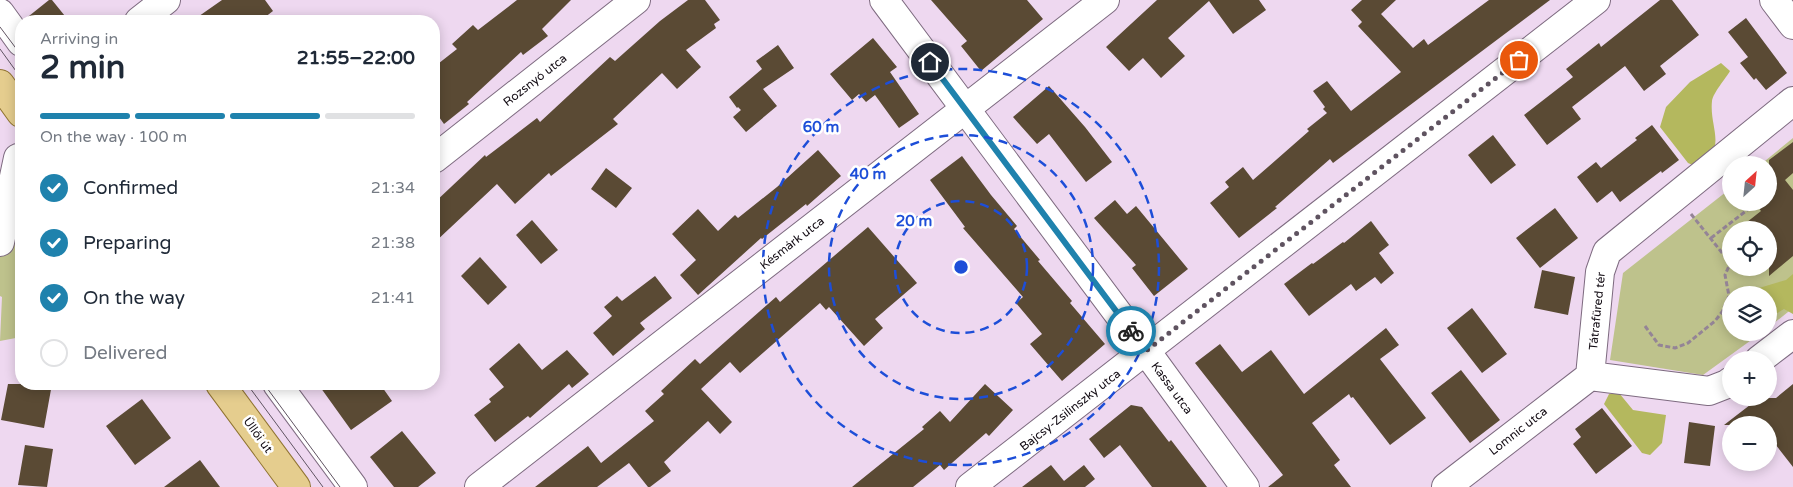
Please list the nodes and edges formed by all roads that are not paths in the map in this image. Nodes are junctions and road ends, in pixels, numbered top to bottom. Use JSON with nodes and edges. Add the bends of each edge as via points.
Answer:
{"nodes":[{"id":1,"x":166,"y":0,"type":"edge"},
{"id":2,"x":636,"y":0,"type":"edge"},
{"id":3,"x":884,"y":0,"type":"edge"},
{"id":4,"x":1105,"y":0,"type":"edge"},
{"id":5,"x":1596,"y":0,"type":"edge"},
{"id":6,"x":1774,"y":0,"type":"edge"},
{"id":7,"x":0,"y":13,"type":"edge"},
{"id":8,"x":147,"y":15,"type":"edge"},
{"id":9,"x":1793,"y":25,"type":"edge"},
{"id":10,"x":15,"y":34,"type":"edge"},
{"id":11,"x":0,"y":84,"type":"edge"},
{"id":12,"x":1793,"y":102,"type":"edge"},
{"id":13,"x":15,"y":105,"type":"edge"},
{"id":14,"x":964,"y":108,"type":"junction"},
{"id":15,"x":440,"y":154,"type":"edge"},
{"id":16,"x":13,"y":161,"type":"edge"},
{"id":17,"x":0,"y":242,"type":"edge"},
{"id":18,"x":1793,"y":334,"type":"edge"},
{"id":19,"x":1146,"y":351,"type":"junction"},
{"id":20,"x":1771,"y":351,"type":"edge"},
{"id":21,"x":1590,"y":376,"type":"junction"},
{"id":22,"x":1722,"y":386,"type":"edge"},
{"id":23,"x":224,"y":390,"type":"edge"},
{"id":24,"x":281,"y":390,"type":"edge"},
{"id":25,"x":296,"y":487,"type":"edge"},
{"id":26,"x":353,"y":487,"type":"edge"},
{"id":27,"x":479,"y":487,"type":"edge"},
{"id":28,"x":970,"y":487,"type":"edge"},
{"id":29,"x":1244,"y":487,"type":"edge"},
{"id":30,"x":1446,"y":487,"type":"edge"}],
"edges":[{"from":1,"to":8,"type":"street"},
{"from":2,"to":15,"type":"street","name":"Rozsnyó utca"},
{"from":3,"to":14,"type":"street","name":"Kassa utca"},
{"from":4,"to":14,"type":"street","name":"Késmárk utca"},
{"from":5,"to":19,"type":"street","name":"Bajcsy-Zsilinszky utca"},
{"from":6,"to":9,"type":"street"},
{"from":7,"to":10,"type":"street"},
{"from":11,"to":13,"type":"main road"},
{"from":12,"to":21,"type":"street","name":"Tátrafüred tér","via":[[1607,252],[1600,272]]},
{"from":14,"to":19,"type":"street","name":"Kassa utca"},
{"from":14,"to":27,"type":"street","name":"Késmárk utca"},
{"from":16,"to":17,"type":"street"},
{"from":18,"to":20,"type":"street"},
{"from":19,"to":28,"type":"street","name":"Bajcsy-Zsilinszky utca"},
{"from":19,"to":29,"type":"street","name":"Kassa utca"},
{"from":21,"to":22,"type":"street","via":[[1708,391]]},
{"from":21,"to":30,"type":"street","name":"Lomnic utca"},
{"from":23,"to":25,"type":"main road","name":"Üllői út"},
{"from":24,"to":26,"type":"street"}]}
